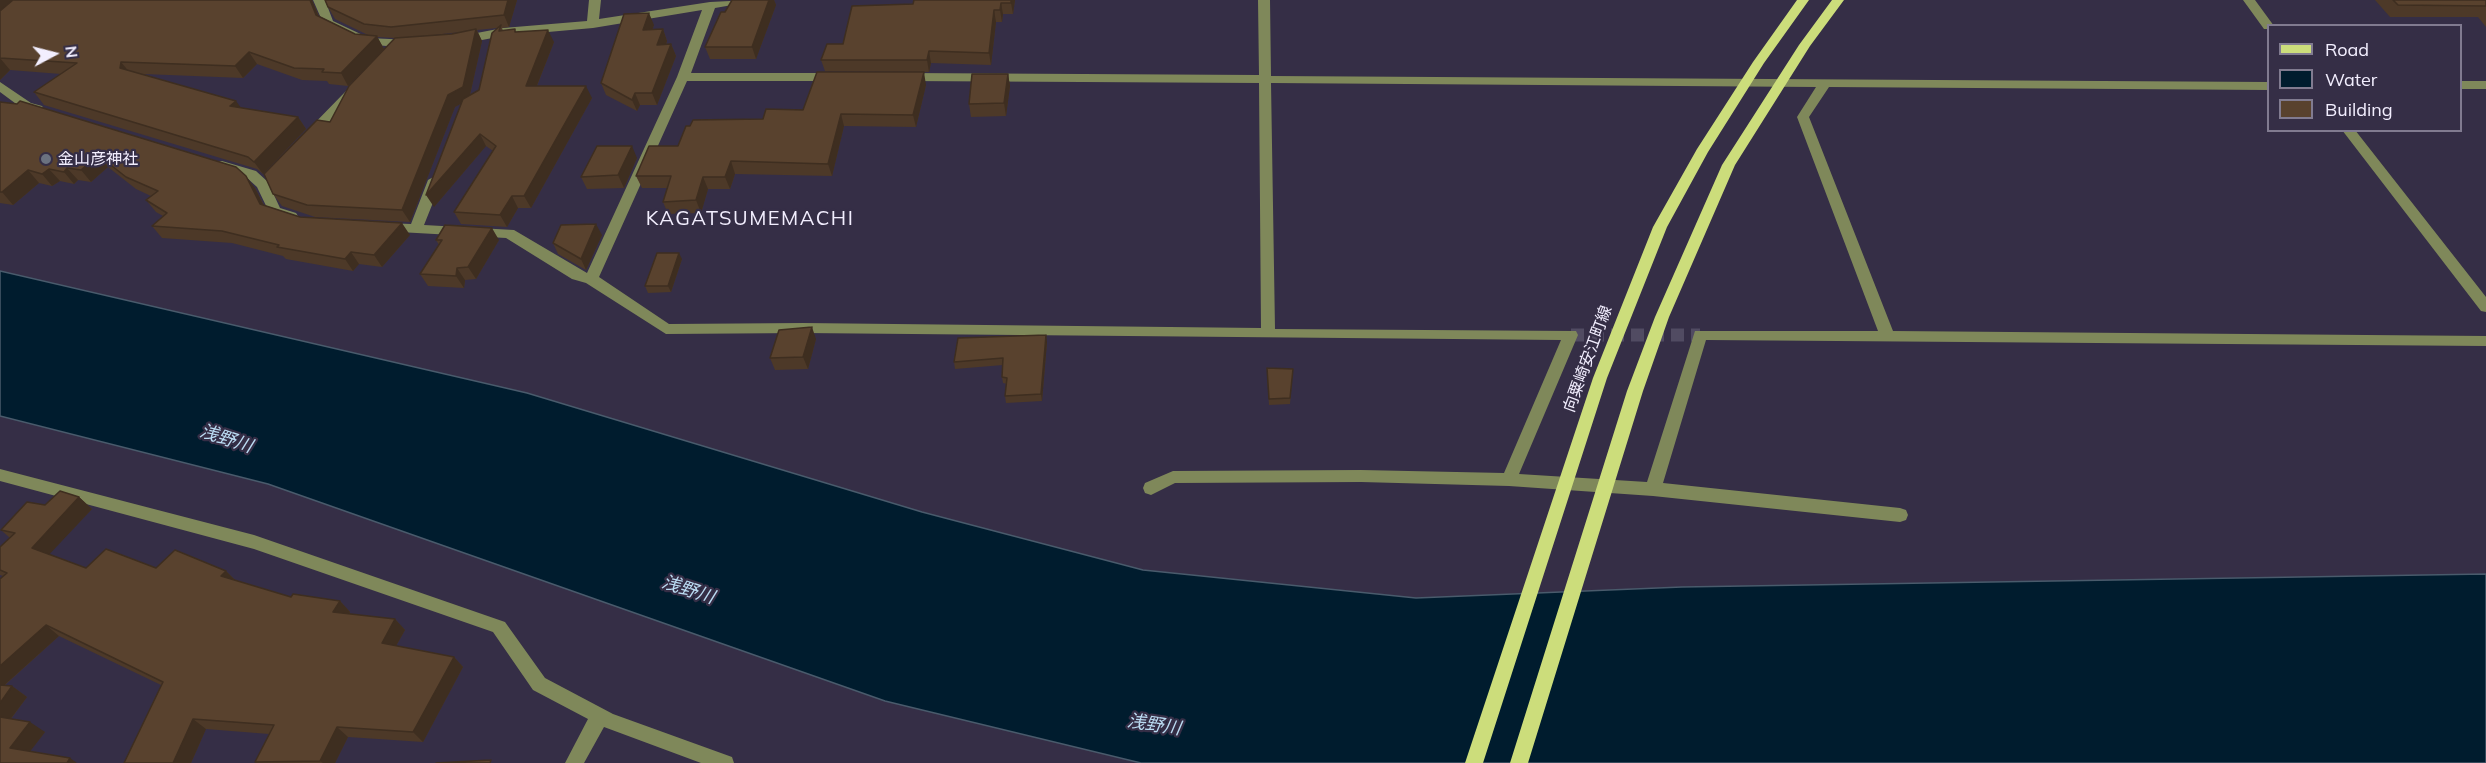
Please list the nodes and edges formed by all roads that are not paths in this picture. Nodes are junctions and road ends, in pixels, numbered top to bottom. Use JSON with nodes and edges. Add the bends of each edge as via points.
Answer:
{"nodes":[{"id":1,"x":320,"y":0,"type":"edge"},
{"id":2,"x":595,"y":0,"type":"edge"},
{"id":3,"x":744,"y":0,"type":"edge"},
{"id":4,"x":1264,"y":0,"type":"edge"},
{"id":5,"x":1803,"y":0,"type":"edge"},
{"id":6,"x":1838,"y":0,"type":"edge"},
{"id":7,"x":2249,"y":0,"type":"edge"},
{"id":8,"x":710,"y":5,"type":"junction"},
{"id":9,"x":593,"y":24,"type":"junction"},
{"id":10,"x":2267,"y":25,"type":"edge"},
{"id":11,"x":503,"y":32,"type":"junction"},
{"id":12,"x":448,"y":41,"type":"edge"},
{"id":13,"x":418,"y":43,"type":"edge"},
{"id":14,"x":488,"y":52,"type":"edge"},
{"id":15,"x":683,"y":77,"type":"junction"},
{"id":16,"x":849,"y":77,"type":"edge"},
{"id":17,"x":896,"y":77,"type":"edge"},
{"id":18,"x":1264,"y":79,"type":"junction"},
{"id":19,"x":1748,"y":81,"type":"junction"},
{"id":20,"x":1783,"y":82,"type":"junction"},
{"id":21,"x":1825,"y":83,"type":"junction"},
{"id":22,"x":2486,"y":85,"type":"edge"},
{"id":23,"x":0,"y":86,"type":"edge"},
{"id":24,"x":358,"y":86,"type":"edge"},
{"id":25,"x":2267,"y":86,"type":"edge"},
{"id":26,"x":2462,"y":86,"type":"edge"},
{"id":27,"x":50,"y":113,"type":"edge"},
{"id":28,"x":2350,"y":132,"type":"edge"},
{"id":29,"x":303,"y":144,"type":"edge"},
{"id":30,"x":206,"y":160,"type":"edge"},
{"id":31,"x":442,"y":163,"type":"edge"},
{"id":32,"x":304,"y":221,"type":"edge"},
{"id":33,"x":371,"y":227,"type":"edge"},
{"id":34,"x":416,"y":229,"type":"junction"},
{"id":35,"x":591,"y":279,"type":"junction"},
{"id":36,"x":2486,"y":307,"type":"edge"},
{"id":37,"x":1268,"y":334,"type":"junction"},
{"id":38,"x":1888,"y":337,"type":"junction"},
{"id":39,"x":2486,"y":341,"type":"edge"},
{"id":40,"x":0,"y":475,"type":"edge"},
{"id":41,"x":1509,"y":480,"type":"junction"},
{"id":42,"x":1151,"y":488,"type":"dead end"},
{"id":43,"x":1653,"y":489,"type":"junction"},
{"id":44,"x":1900,"y":515,"type":"dead end"},
{"id":45,"x":600,"y":716,"type":"junction"},
{"id":46,"x":574,"y":763,"type":"edge"},
{"id":47,"x":725,"y":763,"type":"edge"},
{"id":48,"x":1474,"y":763,"type":"edge"},
{"id":49,"x":1519,"y":763,"type":"edge"}],
"edges":[{"from":1,"to":13,"type":"street","via":[[328,23],[367,41],[394,49]]},
{"from":2,"to":9,"type":"street"},
{"from":3,"to":8,"type":"street"},
{"from":4,"to":18,"type":"street"},
{"from":5,"to":19,"type":"main road","name":"向粟崎安江町線"},
{"from":6,"to":20,"type":"main road"},
{"from":7,"to":10,"type":"street"},
{"from":8,"to":9,"type":"street"},
{"from":8,"to":15,"type":"street"},
{"from":9,"to":11,"type":"street"},
{"from":11,"to":12,"type":"street"},
{"from":11,"to":14,"type":"street","via":[[490,43]]},
{"from":15,"to":16,"type":"street"},
{"from":15,"to":35,"type":"street"},
{"from":17,"to":18,"type":"street"},
{"from":18,"to":19,"type":"street"},
{"from":18,"to":37,"type":"street"},
{"from":19,"to":20,"type":"street"},
{"from":19,"to":48,"type":"main road","name":"向粟崎安江町線","via":[[1660,227],[1600,378]]},
{"from":20,"to":21,"type":"street"},
{"from":20,"to":49,"type":"main road","via":[[1729,165],[1662,317],[1635,391]]},
{"from":21,"to":25,"type":"street"},
{"from":21,"to":38,"type":"street","via":[[1803,117]]},
{"from":22,"to":26,"type":"street"},
{"from":23,"to":27,"type":"street","via":[[27,106]]},
{"from":24,"to":29,"type":"street"},
{"from":28,"to":36,"type":"street"},
{"from":30,"to":32,"type":"street","via":[[267,181],[275,211]]},
{"from":31,"to":34,"type":"street"},
{"from":33,"to":34,"type":"street"},
{"from":34,"to":35,"type":"street","via":[[509,233],[577,275]]},
{"from":35,"to":37,"type":"street","via":[[666,329]]},
{"from":37,"to":41,"type":"street","via":[[1571,335]]},
{"from":38,"to":39,"type":"street"},
{"from":38,"to":43,"type":"street","via":[[1700,335]]},
{"from":40,"to":45,"type":"street","via":[[254,542],[499,627],[539,684]]},
{"from":41,"to":42,"type":"street","via":[[1173,477]]},
{"from":41,"to":43,"type":"street"},
{"from":43,"to":44,"type":"street"},
{"from":45,"to":46,"type":"street"},
{"from":45,"to":47,"type":"street"}]}
